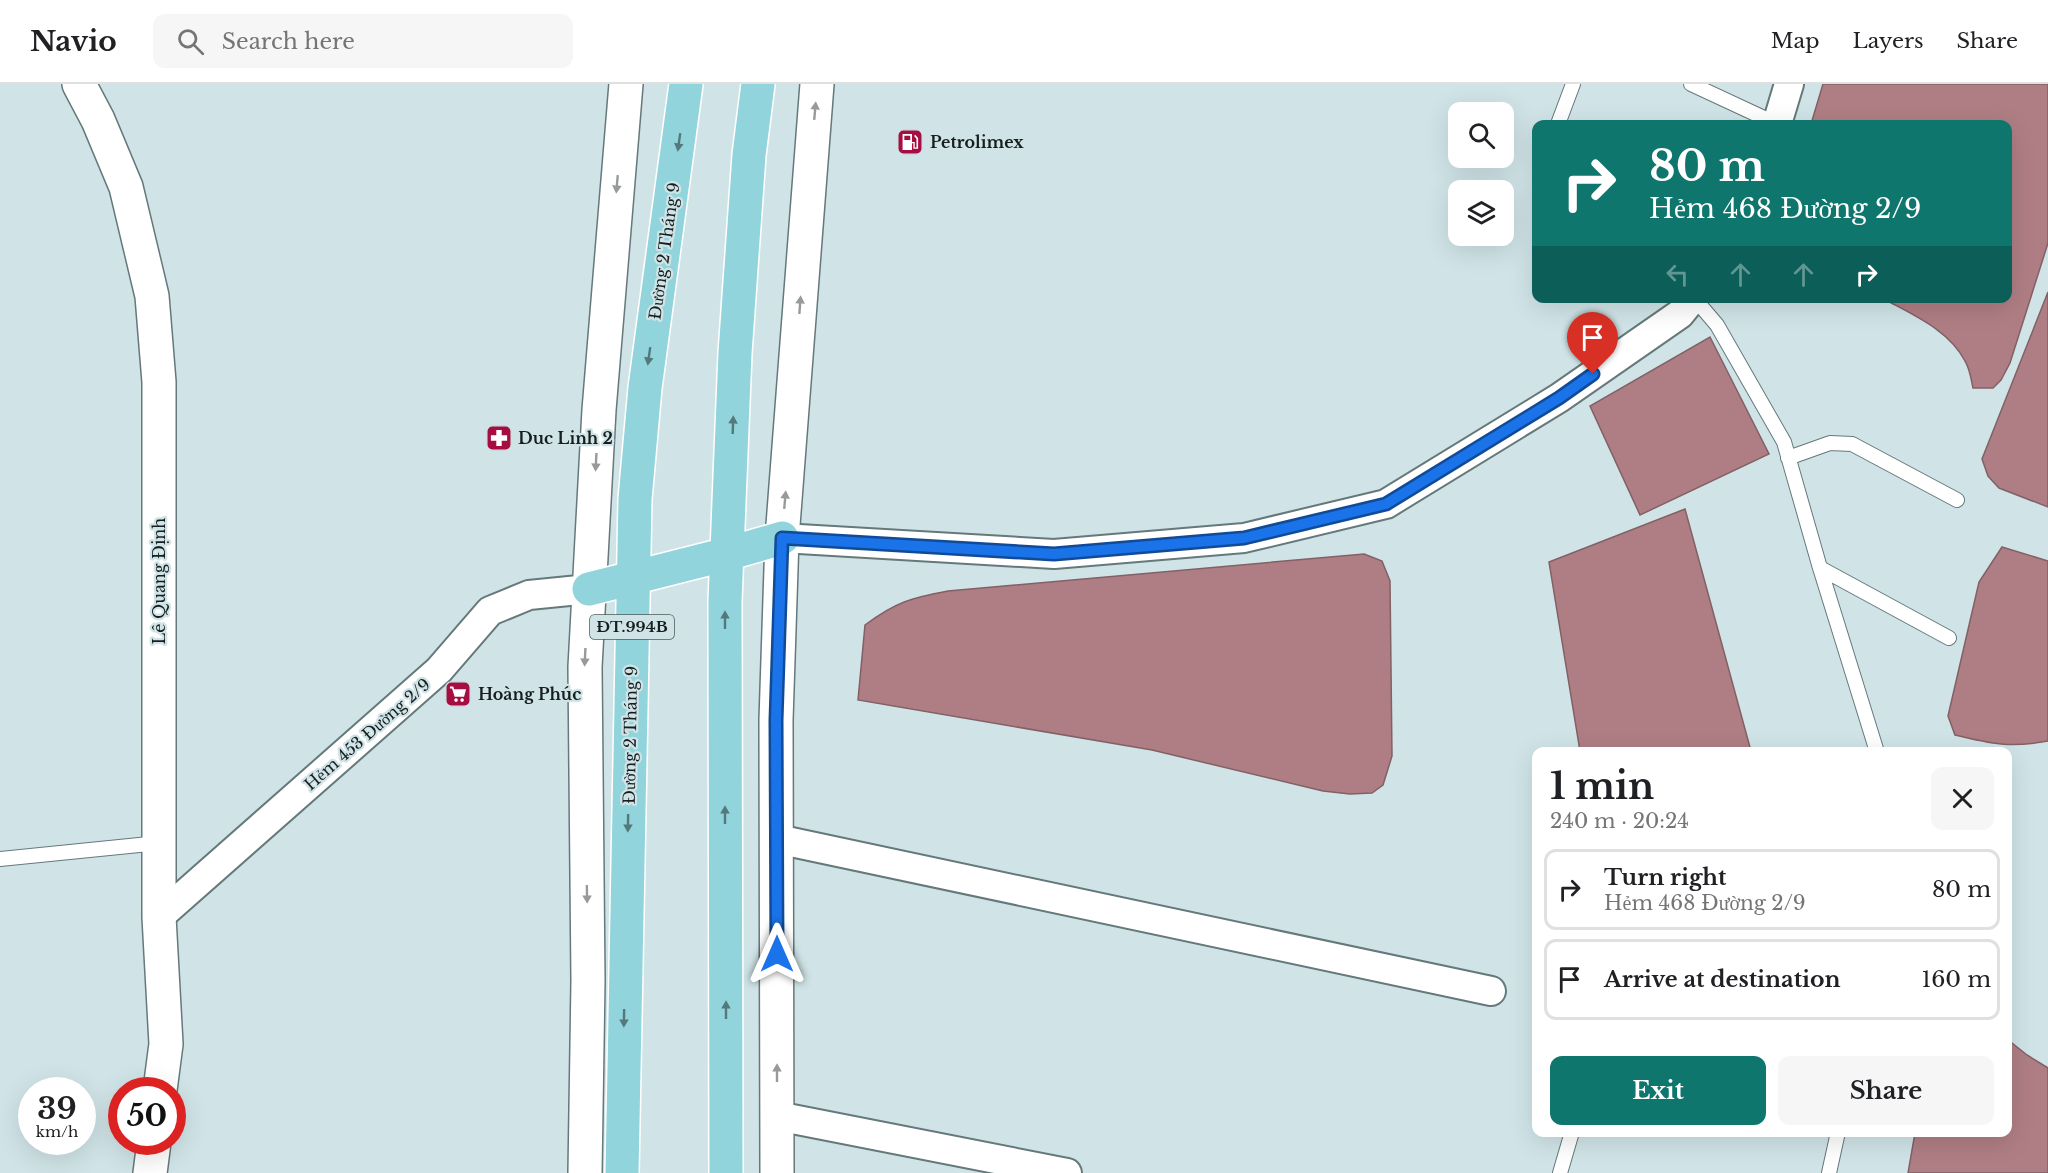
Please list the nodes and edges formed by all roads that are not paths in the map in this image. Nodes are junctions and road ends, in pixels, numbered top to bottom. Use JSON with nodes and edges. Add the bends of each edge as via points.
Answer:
{"nodes":[{"id":1,"x":79,"y":84,"type":"edge"},
{"id":2,"x":626,"y":84,"type":"edge"},
{"id":3,"x":686,"y":84,"type":"edge"},
{"id":4,"x":758,"y":84,"type":"edge"},
{"id":5,"x":817,"y":84,"type":"edge"},
{"id":6,"x":1573,"y":84,"type":"edge"},
{"id":7,"x":1691,"y":84,"type":"edge"},
{"id":8,"x":1789,"y":84,"type":"edge"},
{"id":9,"x":1560,"y":120,"type":"edge"},
{"id":10,"x":1768,"y":120,"type":"edge"},
{"id":11,"x":1778,"y":120,"type":"edge"},
{"id":12,"x":1690,"y":303,"type":"edge"},
{"id":13,"x":1698,"y":303,"type":"edge"},
{"id":14,"x":1788,"y":458,"type":"junction"},
{"id":15,"x":1957,"y":500,"type":"dead end"},
{"id":16,"x":782,"y":538,"type":"junction"},
{"id":17,"x":727,"y":554,"type":"junction"},
{"id":18,"x":1820,"y":568,"type":"junction"},
{"id":19,"x":633,"y":577,"type":"junction"},
{"id":20,"x":589,"y":589,"type":"junction"},
{"id":21,"x":1948,"y":638,"type":"dead end"},
{"id":22,"x":1875,"y":747,"type":"edge"},
{"id":23,"x":777,"y":839,"type":"junction"},
{"id":24,"x":159,"y":843,"type":"junction"},
{"id":25,"x":0,"y":860,"type":"edge"},
{"id":26,"x":159,"y":917,"type":"junction"},
{"id":27,"x":1491,"y":991,"type":"dead end"},
{"id":28,"x":162,"y":1077,"type":"edge"},
{"id":29,"x":777,"y":1116,"type":"junction"},
{"id":30,"x":1571,"y":1137,"type":"edge"},
{"id":31,"x":1837,"y":1137,"type":"edge"},
{"id":32,"x":152,"y":1155,"type":"edge"},
{"id":33,"x":150,"y":1173,"type":"edge"},
{"id":34,"x":585,"y":1173,"type":"edge"},
{"id":35,"x":621,"y":1173,"type":"edge"},
{"id":36,"x":726,"y":1173,"type":"edge"},
{"id":37,"x":777,"y":1173,"type":"edge"},
{"id":38,"x":1067,"y":1173,"type":"edge"},
{"id":39,"x":1560,"y":1173,"type":"edge"},
{"id":40,"x":1829,"y":1173,"type":"edge"}],
"edges":[{"from":1,"to":24,"type":"main road","name":"Lê Quang Định","via":[[126,187],[152,296],[159,382]]},
{"from":2,"to":20,"type":"main road","number":"ĐT.994B","one_way":true,"via":[[599,410]]},
{"from":3,"to":19,"type":"main road","name":"Đường 2 Tháng 9","number":"ĐT.994B","one_way":true,"via":[[645,387],[634,499]]},
{"from":17,"to":4,"type":"main road","one_way":true,"via":[[735,353]]},
{"from":16,"to":5,"type":"main road","one_way":true},
{"from":6,"to":9,"type":"lane"},
{"from":7,"to":10,"type":"lane"},
{"from":8,"to":11,"type":"street"},
{"from":12,"to":16,"type":"street","via":[[1680,314],[1559,398],[1386,504],[1244,538],[1054,554]]},
{"from":13,"to":14,"type":"lane","via":[[1717,325],[1784,442]]},
{"from":14,"to":15,"type":"lane","via":[[1830,443],[1852,444]]},
{"from":14,"to":18,"type":"lane"},
{"from":16,"to":17,"type":"main road"},
{"from":16,"to":23,"type":"main road"},
{"from":17,"to":19,"type":"main road"},
{"from":36,"to":17,"type":"main road","one_way":true},
{"from":18,"to":21,"type":"lane"},
{"from":18,"to":22,"type":"lane"},
{"from":19,"to":20,"type":"main road"},
{"from":19,"to":35,"type":"main road","name":"Đường 2 Tháng 9","number":"ĐT.994B","one_way":true},
{"from":20,"to":26,"type":"street","name":"Hẻm 453 Đường 2/9","via":[[529,595],[490,611],[439,670]]},
{"from":20,"to":34,"type":"main road","number":"ĐT.994B","one_way":true,"via":[[585,667]]},
{"from":23,"to":27,"type":"street"},
{"from":29,"to":23,"type":"main road","one_way":true},
{"from":24,"to":25,"type":"lane"},
{"from":24,"to":26,"type":"main road","name":"Lê Quang Định"},
{"from":26,"to":28,"type":"main road","name":"Lê Quang Định","via":[[166,1044]]},
{"from":29,"to":37,"type":"main road"},
{"from":29,"to":38,"type":"street"},
{"from":30,"to":39,"type":"lane"},
{"from":31,"to":40,"type":"lane"},
{"from":32,"to":33,"type":"main road"}]}
